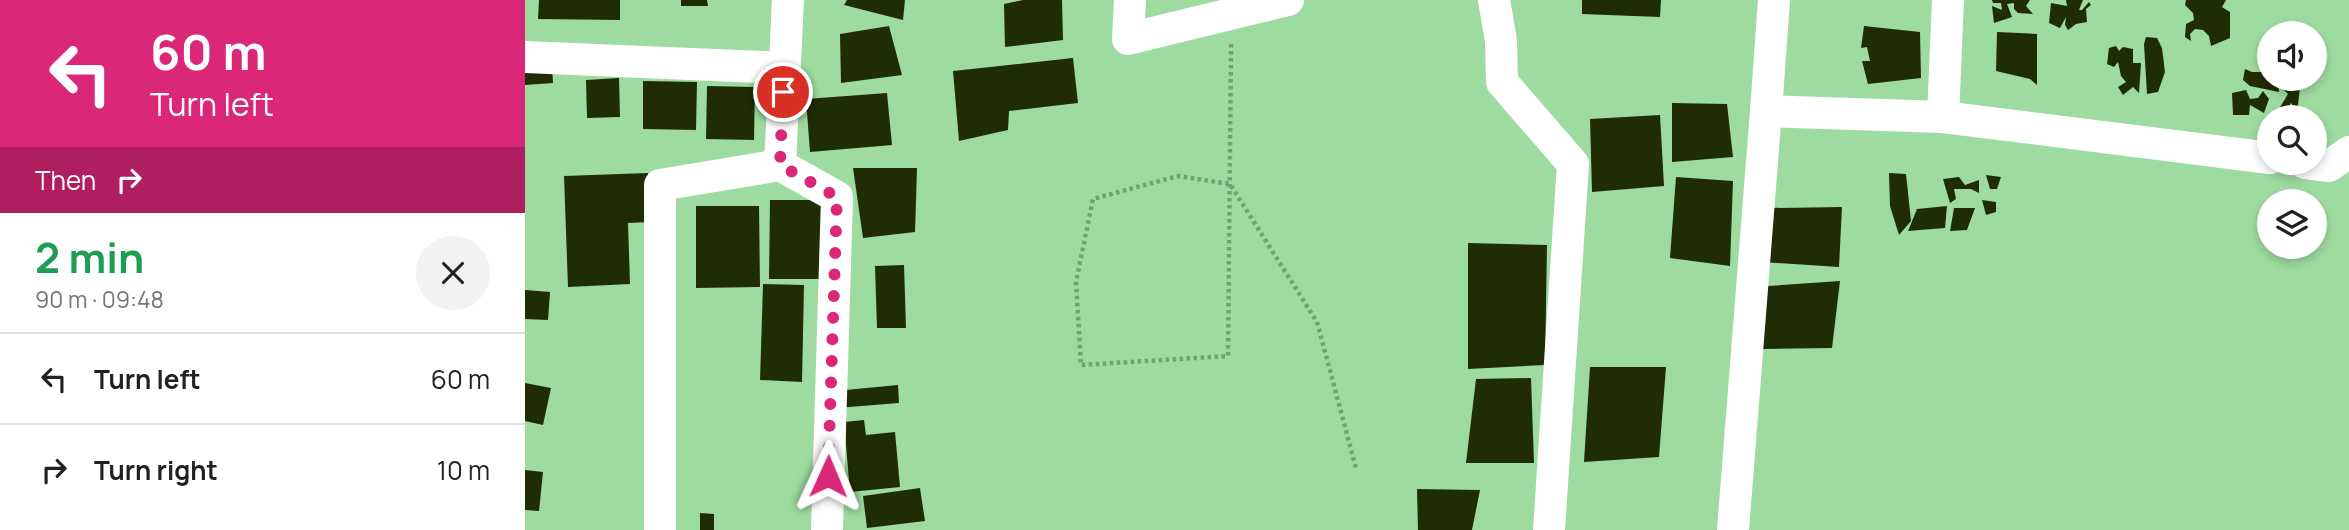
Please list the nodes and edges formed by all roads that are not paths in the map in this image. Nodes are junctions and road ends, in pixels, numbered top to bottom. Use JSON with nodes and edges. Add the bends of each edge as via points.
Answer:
{"nodes":[{"id":1,"x":788,"y":0,"type":"edge"},
{"id":2,"x":1130,"y":0,"type":"edge"},
{"id":3,"x":1288,"y":0,"type":"edge"},
{"id":4,"x":1494,"y":0,"type":"edge"},
{"id":5,"x":1774,"y":0,"type":"edge"},
{"id":6,"x":1948,"y":0,"type":"edge"},
{"id":7,"x":525,"y":57,"type":"edge"},
{"id":8,"x":785,"y":68,"type":"junction"},
{"id":9,"x":1766,"y":111,"type":"junction"},
{"id":10,"x":1943,"y":117,"type":"junction"},
{"id":11,"x":2349,"y":152,"type":"edge"},
{"id":12,"x":2257,"y":156,"type":"edge"},
{"id":13,"x":780,"y":165,"type":"junction"},
{"id":14,"x":2327,"y":166,"type":"edge"},
{"id":15,"x":660,"y":530,"type":"edge"},
{"id":16,"x":827,"y":530,"type":"edge"},
{"id":17,"x":1549,"y":530,"type":"edge"},
{"id":18,"x":1733,"y":530,"type":"edge"}],
"edges":[{"from":1,"to":8,"type":"street"},
{"from":2,"to":3,"type":"street","via":[[1128,39]]},
{"from":4,"to":17,"type":"street","via":[[1502,82],[1573,164]]},
{"from":5,"to":9,"type":"street"},
{"from":6,"to":10,"type":"street"},
{"from":7,"to":8,"type":"street"},
{"from":8,"to":13,"type":"street"},
{"from":9,"to":10,"type":"street"},
{"from":9,"to":18,"type":"street"},
{"from":10,"to":12,"type":"street"},
{"from":11,"to":14,"type":"street"},
{"from":13,"to":15,"type":"street","via":[[660,185]]},
{"from":13,"to":16,"type":"street","via":[[837,197]]}]}
